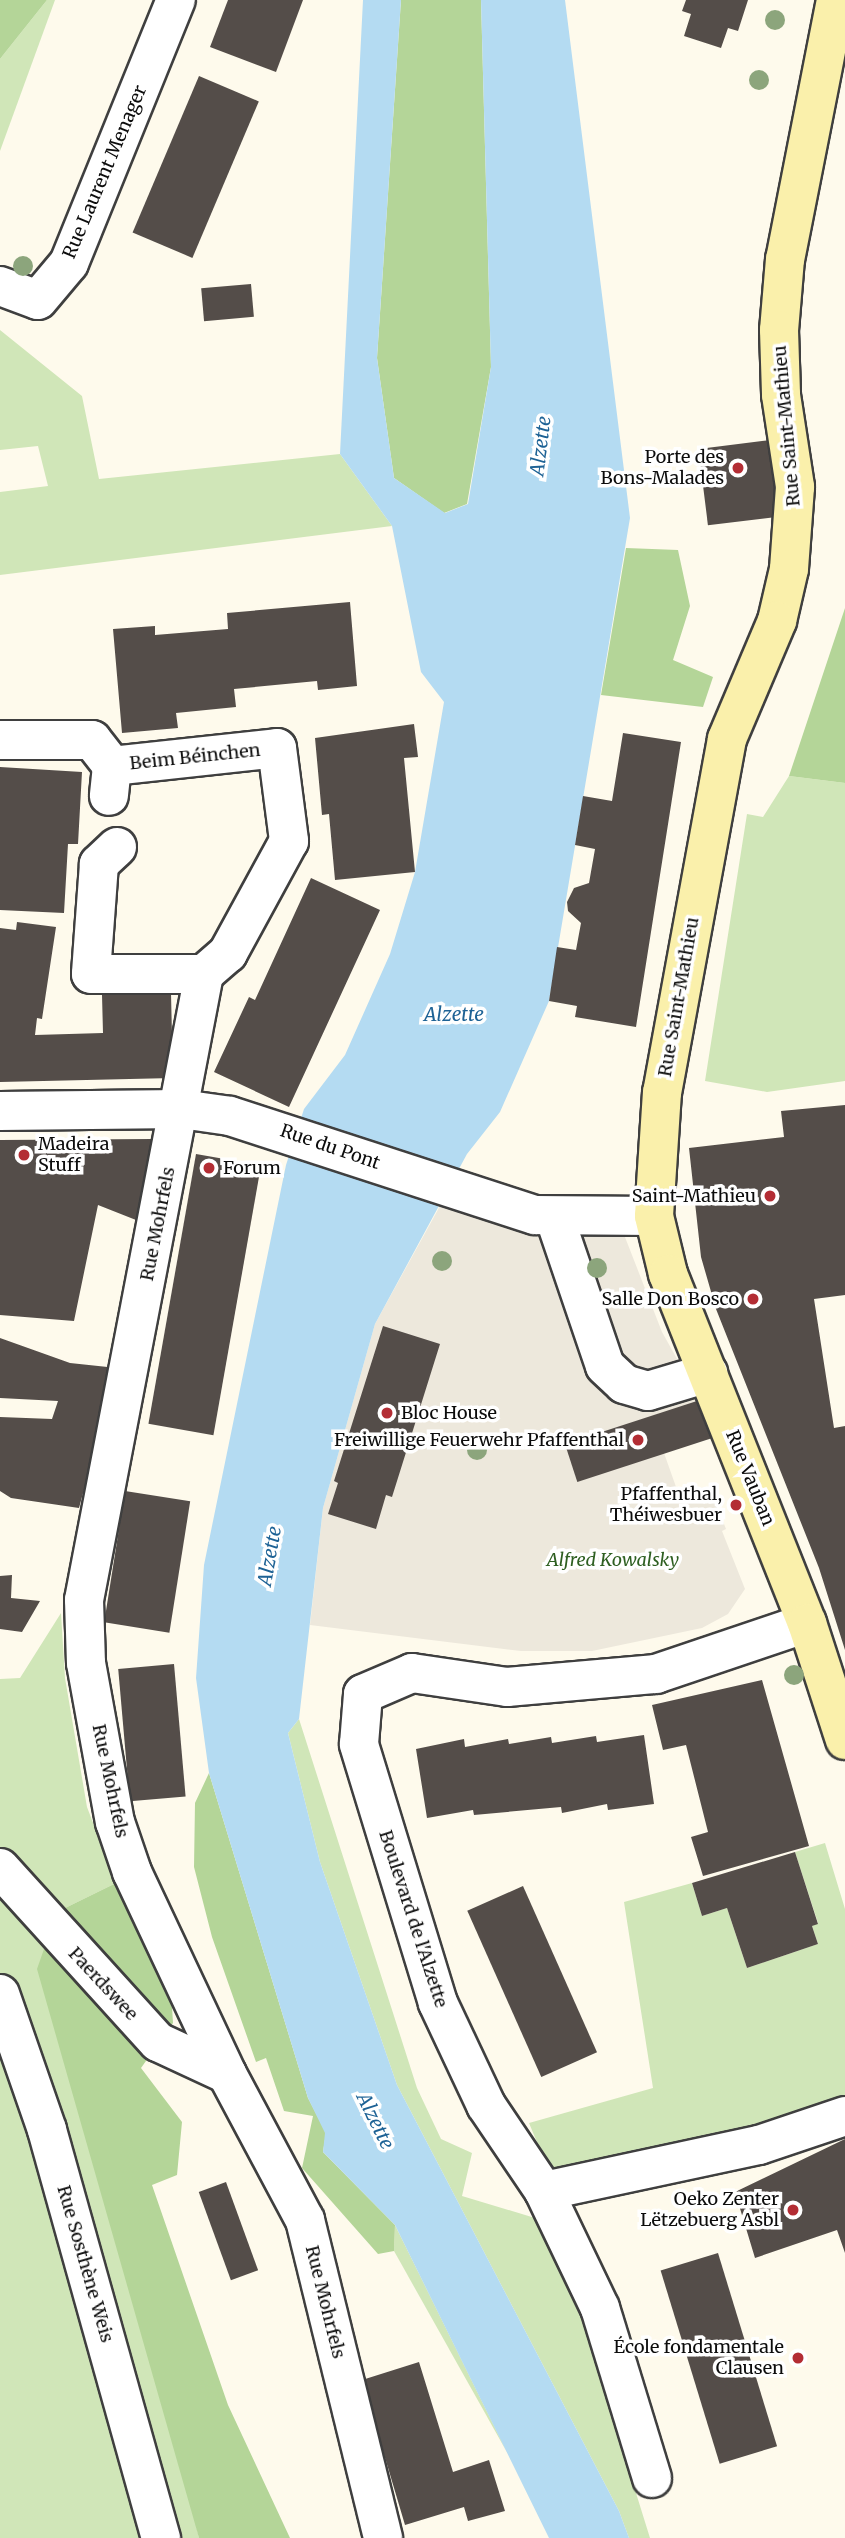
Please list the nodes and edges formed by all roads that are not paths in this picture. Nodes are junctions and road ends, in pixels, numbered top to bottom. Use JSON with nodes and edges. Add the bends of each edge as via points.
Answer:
{"nodes":[{"id":1,"x":176,"y":0,"type":"edge"},
{"id":2,"x":836,"y":0,"type":"edge"},
{"id":3,"x":0,"y":286,"type":"edge"},
{"id":4,"x":0,"y":740,"type":"edge"},
{"id":5,"x":117,"y":847,"type":"dead end"},
{"id":6,"x":204,"y":974,"type":"junction"},
{"id":7,"x":181,"y":1110,"type":"junction"},
{"id":8,"x":0,"y":1111,"type":"edge"},
{"id":9,"x":554,"y":1216,"type":"junction"},
{"id":10,"x":653,"y":1216,"type":"junction"},
{"id":11,"x":708,"y":1373,"type":"junction"},
{"id":12,"x":807,"y":1623,"type":"junction"},
{"id":13,"x":845,"y":1740,"type":"edge"},
{"id":14,"x":0,"y":1868,"type":"edge"},
{"id":15,"x":0,"y":1994,"type":"edge"},
{"id":16,"x":227,"y":2074,"type":"junction"},
{"id":17,"x":845,"y":2116,"type":"edge"},
{"id":18,"x":544,"y":2191,"type":"junction"},
{"id":19,"x":652,"y":2478,"type":"dead end"},
{"id":20,"x":161,"y":2538,"type":"edge"},
{"id":21,"x":383,"y":2538,"type":"edge"}],
"edges":[{"from":1,"to":3,"type":"street","name":"Rue Laurent Menager","via":[[69,263],[38,300]]},
{"from":2,"to":10,"type":"main road","name":"Rue Saint-Mathieu","via":[[809,121],[781,306],[781,395],[795,488],[789,569],[777,621],[727,738],[662,1092]]},
{"from":4,"to":6,"type":"street","name":"Beim Béinchen","via":[[92,740],[110,781],[277,748],[289,841],[228,953]]},
{"from":5,"to":6,"type":"street","via":[[99,864],[91,974]]},
{"from":6,"to":7,"type":"street"},
{"from":7,"to":8,"type":"street","name":"Rue du Pont"},
{"from":7,"to":9,"type":"street","name":"Rue du Pont","via":[[230,1116],[535,1215]]},
{"from":7,"to":16,"type":"street","name":"Rue Mohrfels","via":[[84,1600],[86,1663],[115,1822],[132,1872]]},
{"from":9,"to":10,"type":"street","name":"Rue du Pont"},
{"from":9,"to":11,"type":"street","via":[[605,1366],[624,1384],[648,1391]]},
{"from":10,"to":11,"type":"main road","name":"Rue Vauban","via":[[668,1274]]},
{"from":11,"to":12,"type":"main road","name":"Rue Vauban"},
{"from":12,"to":13,"type":"main road","name":"Rue Vauban"},
{"from":12,"to":18,"type":"street","name":"Boulevard de l'Alzette","via":[[656,1674],[507,1687],[412,1673],[363,1694],[359,1744],[438,2003],[486,2105]]},
{"from":14,"to":16,"type":"street","name":"Paerdswee","via":[[158,2042]]},
{"from":15,"to":20,"type":"street","name":"Rue Sosthène Weis","via":[[47,2130]]},
{"from":16,"to":21,"type":"street","name":"Rue Mohrfels","via":[[305,2220]]},
{"from":17,"to":18,"type":"street","via":[[759,2145]]},
{"from":18,"to":19,"type":"street","name":"Boulevard de l'Alzette","via":[[600,2308]]}]}
